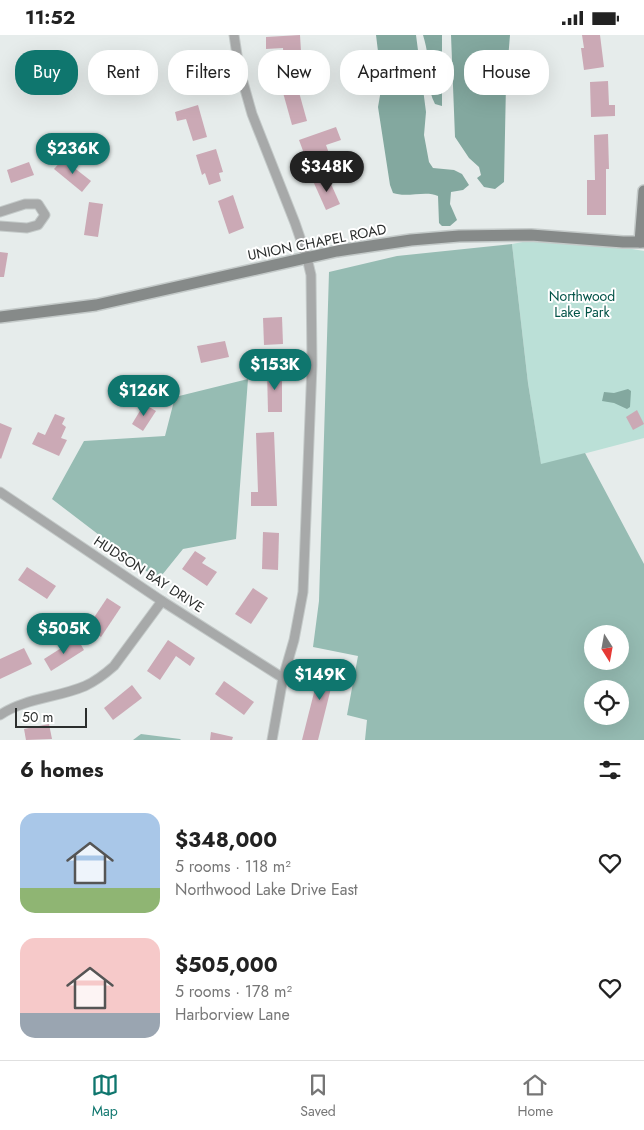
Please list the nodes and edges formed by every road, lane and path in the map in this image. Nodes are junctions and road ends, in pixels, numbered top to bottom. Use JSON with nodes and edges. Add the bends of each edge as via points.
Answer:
{"nodes":[{"id":1,"x":234,"y":35,"type":"edge"},
{"id":2,"x":644,"y":191,"type":"edge"},
{"id":3,"x":0,"y":212,"type":"edge"},
{"id":4,"x":0,"y":225,"type":"edge"},
{"id":5,"x":642,"y":242,"type":"edge"},
{"id":6,"x":307,"y":258,"type":"junction"},
{"id":7,"x":0,"y":317,"type":"edge"},
{"id":8,"x":0,"y":492,"type":"edge"},
{"id":9,"x":162,"y":601,"type":"junction"},
{"id":10,"x":284,"y":678,"type":"junction"},
{"id":11,"x":0,"y":715,"type":"edge"},
{"id":12,"x":272,"y":740,"type":"edge"}],
"edges":[{"from":1,"to":6,"type":"street","via":[[252,114]]},
{"from":2,"to":5,"type":"street"},
{"from":3,"to":4,"type":"street","via":[[25,204],[38,204],[45,215],[38,225],[27,228]]},
{"from":5,"to":6,"type":"street","name":"UNION CHAPEL ROAD","via":[[531,235],[459,236],[411,240]]},
{"from":6,"to":7,"type":"street","name":"UNION CHAPEL ROAD","via":[[96,305]]},
{"from":6,"to":10,"type":"street","via":[[311,275],[313,329],[306,556],[299,616]]},
{"from":8,"to":9,"type":"street","name":"HUDSON BAY DRIVE"},
{"from":9,"to":10,"type":"street","name":"HUDSON BAY DRIVE"},
{"from":9,"to":11,"type":"street","via":[[114,666],[104,674],[83,687],[14,707]]},
{"from":10,"to":12,"type":"street"}]}
